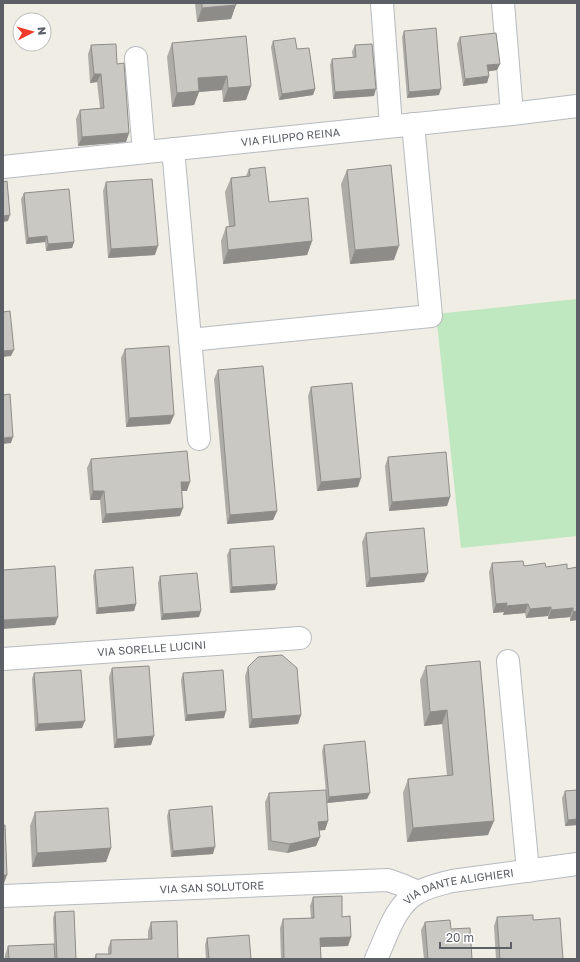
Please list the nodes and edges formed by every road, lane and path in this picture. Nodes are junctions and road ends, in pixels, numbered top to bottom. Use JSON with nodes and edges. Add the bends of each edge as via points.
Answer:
{"nodes":[{"id":1,"x":382,"y":3,"type":"edge"},
{"id":2,"x":503,"y":3,"type":"edge"},
{"id":3,"x":136,"y":58,"type":"dead end"},
{"id":4,"x":577,"y":106,"type":"edge"},
{"id":5,"x":512,"y":114,"type":"junction"},
{"id":6,"x":413,"y":124,"type":"junction"},
{"id":7,"x":391,"y":126,"type":"junction"},
{"id":8,"x":173,"y":149,"type":"junction"},
{"id":9,"x":144,"y":152,"type":"junction"},
{"id":10,"x":3,"y":167,"type":"edge"},
{"id":11,"x":190,"y":340,"type":"junction"},
{"id":12,"x":199,"y":439,"type":"dead end"},
{"id":13,"x":300,"y":638,"type":"dead end"},
{"id":14,"x":3,"y":659,"type":"edge"},
{"id":15,"x":508,"y":661,"type":"dead end"},
{"id":16,"x":577,"y":864,"type":"edge"},
{"id":17,"x":528,"y":870,"type":"junction"},
{"id":18,"x":418,"y":892,"type":"junction"},
{"id":19,"x":3,"y":896,"type":"edge"},
{"id":20,"x":376,"y":959,"type":"edge"}],
"edges":[{"from":1,"to":7,"type":"street"},
{"from":2,"to":5,"type":"street"},
{"from":3,"to":9,"type":"street"},
{"from":4,"to":5,"type":"street","name":"VIA FILIPPO REINA"},
{"from":5,"to":6,"type":"street","name":"VIA FILIPPO REINA"},
{"from":6,"to":7,"type":"street","name":"VIA FILIPPO REINA"},
{"from":6,"to":11,"type":"street","via":[[431,316]]},
{"from":7,"to":8,"type":"street","name":"VIA FILIPPO REINA"},
{"from":8,"to":9,"type":"street","name":"VIA FILIPPO REINA"},
{"from":8,"to":11,"type":"street"},
{"from":9,"to":10,"type":"street","name":"VIA FILIPPO REINA"},
{"from":11,"to":12,"type":"street"},
{"from":13,"to":14,"type":"street","name":"VIA SORELLE LUCINI"},
{"from":15,"to":17,"type":"street"},
{"from":16,"to":17,"type":"street","name":"VIA DANTE ALIGHIERI"},
{"from":17,"to":18,"type":"street","name":"VIA DANTE ALIGHIERI","via":[[452,881]]},
{"from":18,"to":19,"type":"street","name":"VIA SAN SOLUTORE","via":[[388,880]]},
{"from":18,"to":20,"type":"street","name":"VIA DANTE ALIGHIERI","via":[[402,906]]}]}
